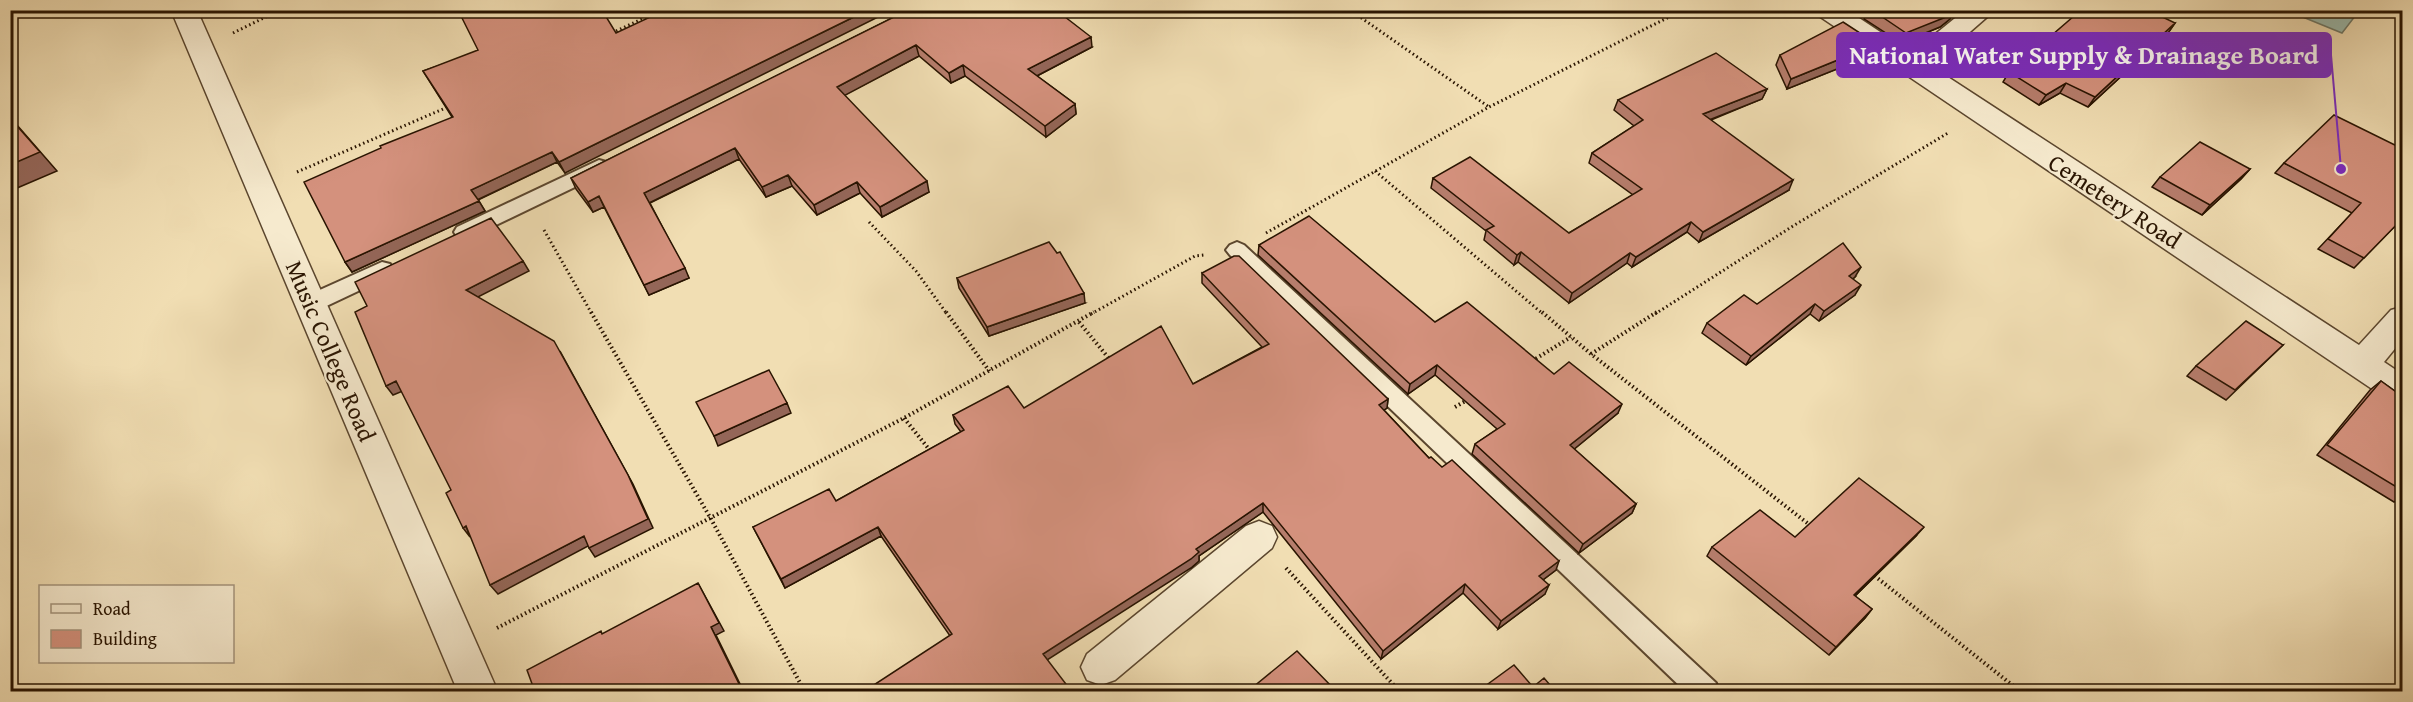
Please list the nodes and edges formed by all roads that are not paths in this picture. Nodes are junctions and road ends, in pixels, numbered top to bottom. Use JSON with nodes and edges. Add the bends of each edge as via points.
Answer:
{"nodes":[{"id":1,"x":184,"y":10,"type":"edge"},
{"id":2,"x":1828,"y":10,"type":"edge"},
{"id":3,"x":1982,"y":10,"type":"edge"},
{"id":4,"x":1913,"y":67,"type":"junction"},
{"id":5,"x":613,"y":159,"type":"edge"},
{"id":6,"x":445,"y":241,"type":"edge"},
{"id":7,"x":1237,"y":250,"type":"road end"},
{"id":8,"x":404,"y":260,"type":"edge"},
{"id":9,"x":310,"y":304,"type":"junction"},
{"id":10,"x":2403,"y":319,"type":"edge"},
{"id":11,"x":2362,"y":364,"type":"junction"},
{"id":12,"x":2403,"y":391,"type":"edge"},
{"id":13,"x":1259,"y":537,"type":"dead end"},
{"id":14,"x":1101,"y":667,"type":"dead end"},
{"id":15,"x":478,"y":692,"type":"edge"},
{"id":16,"x":1706,"y":692,"type":"edge"}],
"edges":[{"from":1,"to":9,"type":"street","name":"Music College Road"},
{"from":2,"to":4,"type":"street","name":"Cemetery Road"},
{"from":3,"to":4,"type":"street"},
{"from":4,"to":11,"type":"street","name":"Cemetery Road"},
{"from":5,"to":6,"type":"lane"},
{"from":7,"to":16,"type":"lane"},
{"from":8,"to":9,"type":"lane"},
{"from":9,"to":15,"type":"street","name":"Music College Road"},
{"from":10,"to":11,"type":"street"},
{"from":11,"to":12,"type":"street","name":"Cemetery Road"},
{"from":13,"to":14,"type":"street"}]}
